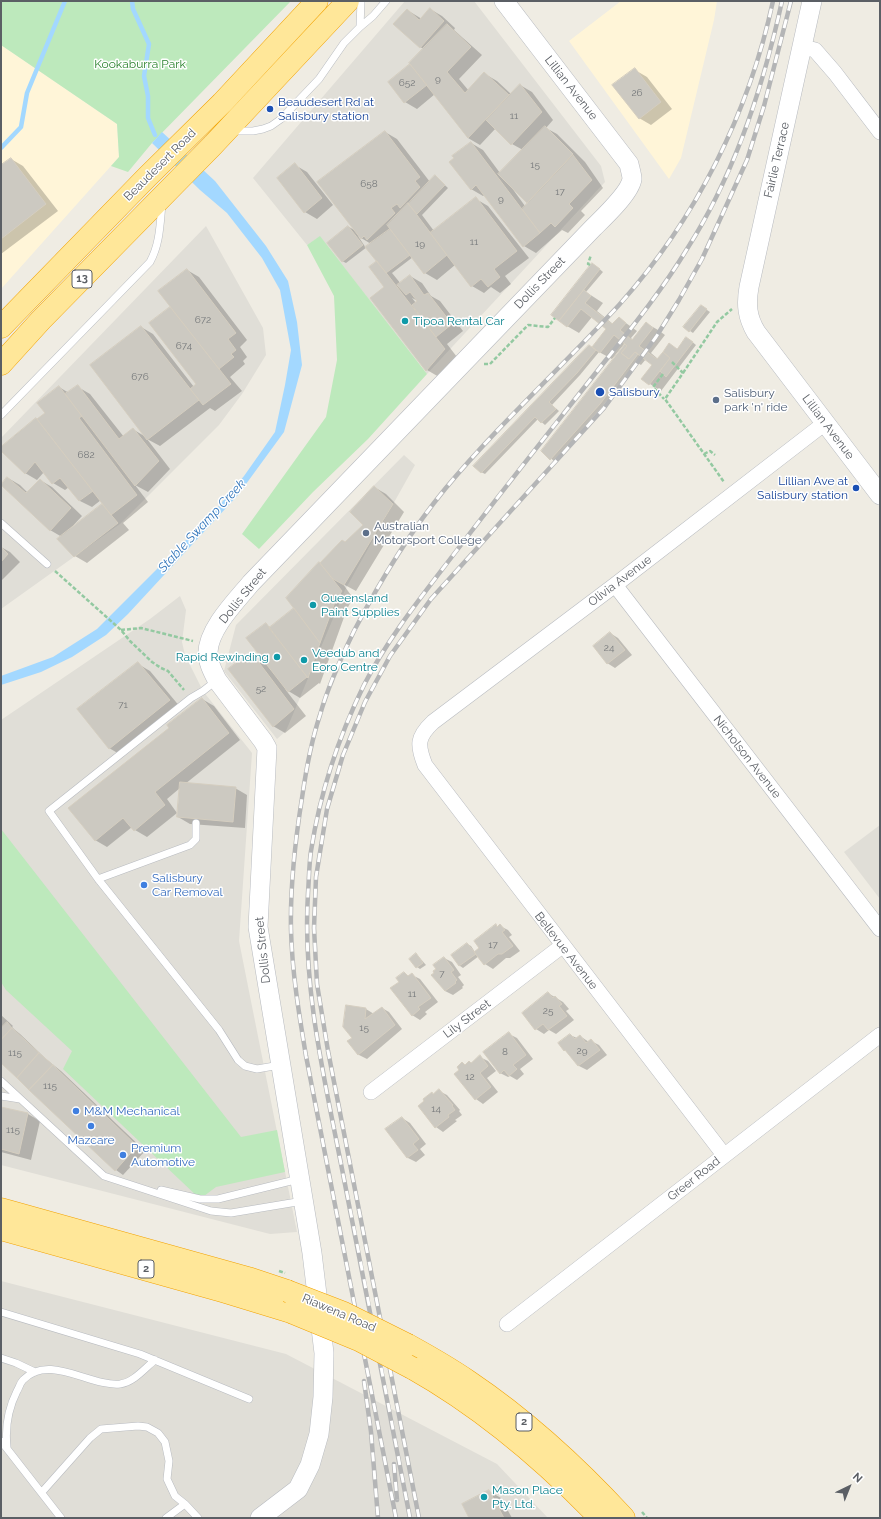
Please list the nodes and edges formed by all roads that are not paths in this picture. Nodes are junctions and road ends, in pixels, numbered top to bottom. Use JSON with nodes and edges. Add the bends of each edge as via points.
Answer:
{"nodes":[{"id":1,"x":317,"y":1,"type":"edge"},
{"id":2,"x":348,"y":1,"type":"edge"},
{"id":3,"x":361,"y":1,"type":"edge"},
{"id":4,"x":386,"y":1,"type":"edge"},
{"id":5,"x":504,"y":1,"type":"edge"},
{"id":6,"x":812,"y":1,"type":"edge"},
{"id":7,"x":360,"y":27,"type":"junction"},
{"id":8,"x":803,"y":47,"type":"junction"},
{"id":9,"x":880,"y":132,"type":"edge"},
{"id":10,"x":220,"y":138,"type":"junction"},
{"id":11,"x":632,"y":179,"type":"joint"},
{"id":12,"x":164,"y":195,"type":"junction"},
{"id":13,"x":741,"y":313,"type":"joint"},
{"id":14,"x":1,"y":327,"type":"edge"},
{"id":15,"x":1,"y":364,"type":"edge"},
{"id":16,"x":1,"y":415,"type":"edge"},
{"id":17,"x":825,"y":423,"type":"junction"},
{"id":18,"x":880,"y":495,"type":"edge"},
{"id":19,"x":1,"y":523,"type":"edge"},
{"id":20,"x":47,"y":564,"type":"road end"},
{"id":21,"x":615,"y":585,"type":"junction"},
{"id":22,"x":217,"y":680,"type":"junction"},
{"id":23,"x":420,"y":741,"type":"joint"},
{"id":24,"x":196,"y":823,"type":"dead end"},
{"id":25,"x":98,"y":879,"type":"junction"},
{"id":26,"x":880,"y":929,"type":"edge"},
{"id":27,"x":562,"y":946,"type":"junction"},
{"id":28,"x":880,"y":1035,"type":"edge"},
{"id":29,"x":280,"y":1065,"type":"junction"},
{"id":30,"x":1,"y":1081,"type":"edge"},
{"id":31,"x":371,"y":1092,"type":"dead end"},
{"id":32,"x":1,"y":1096,"type":"edge"},
{"id":33,"x":20,"y":1099,"type":"junction"},
{"id":34,"x":724,"y":1155,"type":"junction"},
{"id":35,"x":104,"y":1176,"type":"junction"},
{"id":36,"x":299,"y":1178,"type":"junction"},
{"id":37,"x":303,"y":1200,"type":"junction"},
{"id":38,"x":1,"y":1209,"type":"edge"},
{"id":39,"x":1,"y":1229,"type":"edge"},
{"id":40,"x":1,"y":1312,"type":"edge"},
{"id":41,"x":507,"y":1324,"type":"dead end"},
{"id":42,"x":1,"y":1358,"type":"edge"},
{"id":43,"x":155,"y":1360,"type":"junction"},
{"id":44,"x":35,"y":1372,"type":"junction"},
{"id":45,"x":249,"y":1399,"type":"dead end"},
{"id":46,"x":1,"y":1441,"type":"edge"},
{"id":47,"x":7,"y":1447,"type":"junction"},
{"id":48,"x":42,"y":1492,"type":"junction"},
{"id":49,"x":185,"y":1504,"type":"junction"},
{"id":50,"x":61,"y":1518,"type":"edge"},
{"id":51,"x":166,"y":1518,"type":"edge"},
{"id":52,"x":198,"y":1518,"type":"edge"},
{"id":53,"x":260,"y":1518,"type":"edge"},
{"id":54,"x":600,"y":1518,"type":"edge"},
{"id":55,"x":624,"y":1518,"type":"edge"}],
"edges":[{"from":1,"to":14,"type":"highway","name":"Beaudesert Road","number":"13","via":[[222,103]]},
{"from":2,"to":10,"type":"highway","name":"Beaudesert Road","number":"13"},
{"from":3,"to":7,"type":"lane"},
{"from":4,"to":7,"type":"lane"},
{"from":5,"to":11,"type":"street","name":"Lillian Avenue","via":[[620,151],[629,164]]},
{"from":6,"to":8,"type":"street","name":"Fairlie Terrace"},
{"from":7,"to":10,"type":"lane","via":[[344,43],[319,79],[281,119],[263,129]]},
{"from":8,"to":9,"type":"street","via":[[815,50]]},
{"from":8,"to":13,"type":"street","name":"Fairlie Terrace","via":[[746,302]]},
{"from":10,"to":12,"type":"highway","name":"Beaudesert Road","number":"13"},
{"from":11,"to":22,"type":"street","name":"Dollis Street","via":[[622,196],[598,223],[251,583],[226,613],[212,635],[208,654],[211,669]]},
{"from":12,"to":15,"type":"highway","name":"Beaudesert Road","number":"13"},
{"from":12,"to":16,"type":"lane","name":"Beaudesert Road","via":[[159,240],[150,262]]},
{"from":13,"to":17,"type":"street","name":"Lillian Avenue"},
{"from":17,"to":18,"type":"street","name":"Lillian Avenue"},
{"from":17,"to":21,"type":"street","name":"Olivia Avenue"},
{"from":19,"to":20,"type":"lane"},
{"from":21,"to":23,"type":"street","name":"Olivia Avenue","via":[[433,722],[424,730]]},
{"from":21,"to":26,"type":"street","name":"Nicholson Avenue"},
{"from":22,"to":25,"type":"lane","via":[[49,811]]},
{"from":22,"to":29,"type":"street","name":"Dollis Street","via":[[267,748],[258,927]]},
{"from":23,"to":27,"type":"street","name":"Bellevue Avenue","via":[[424,765]]},
{"from":24,"to":25,"type":"lane","via":[[196,839],[190,845]]},
{"from":25,"to":29,"type":"lane","via":[[219,1030],[238,1060],[245,1066],[257,1069]]},
{"from":27,"to":31,"type":"street","name":"Lily Street"},
{"from":27,"to":34,"type":"street","name":"Bellevue Avenue"},
{"from":28,"to":34,"type":"street","name":"Greer Road"},
{"from":29,"to":36,"type":"street","name":"Dollis Street"},
{"from":30,"to":33,"type":"lane"},
{"from":32,"to":33,"type":"lane"},
{"from":33,"to":35,"type":"lane"},
{"from":34,"to":41,"type":"street","name":"Greer Road"},
{"from":35,"to":36,"type":"lane","via":[[200,1199],[218,1199]]},
{"from":35,"to":37,"type":"lane","via":[[211,1211],[232,1213]]},
{"from":36,"to":37,"type":"street","name":"Dollis Street"},
{"from":37,"to":53,"type":"street","name":"Dollis Street","via":[[324,1353],[320,1434],[310,1465],[298,1489]]},
{"from":38,"to":55,"type":"highway","name":"Riawena Road","number":"2","bridge":true,"via":[[287,1291],[344,1313],[408,1344],[468,1381],[528,1425],[577,1469]]},
{"from":39,"to":54,"type":"highway","name":"Riawena Road","number":"2","bridge":true,"via":[[222,1290],[291,1312],[359,1340],[459,1396],[547,1465]]},
{"from":40,"to":43,"type":"lane"},
{"from":42,"to":44,"type":"lane"},
{"from":43,"to":44,"type":"lane","via":[[130,1382],[119,1384],[104,1383],[51,1370]]},
{"from":43,"to":45,"type":"lane"},
{"from":44,"to":47,"type":"lane","via":[[22,1380],[13,1398],[5,1432]]},
{"from":46,"to":47,"type":"lane"},
{"from":47,"to":48,"type":"lane"},
{"from":48,"to":49,"type":"lane","via":[[101,1429],[138,1426],[147,1427],[158,1433],[165,1442],[169,1461],[167,1479],[175,1496]]},
{"from":48,"to":50,"type":"lane"},
{"from":49,"to":51,"type":"lane"},
{"from":49,"to":52,"type":"lane"}]}
